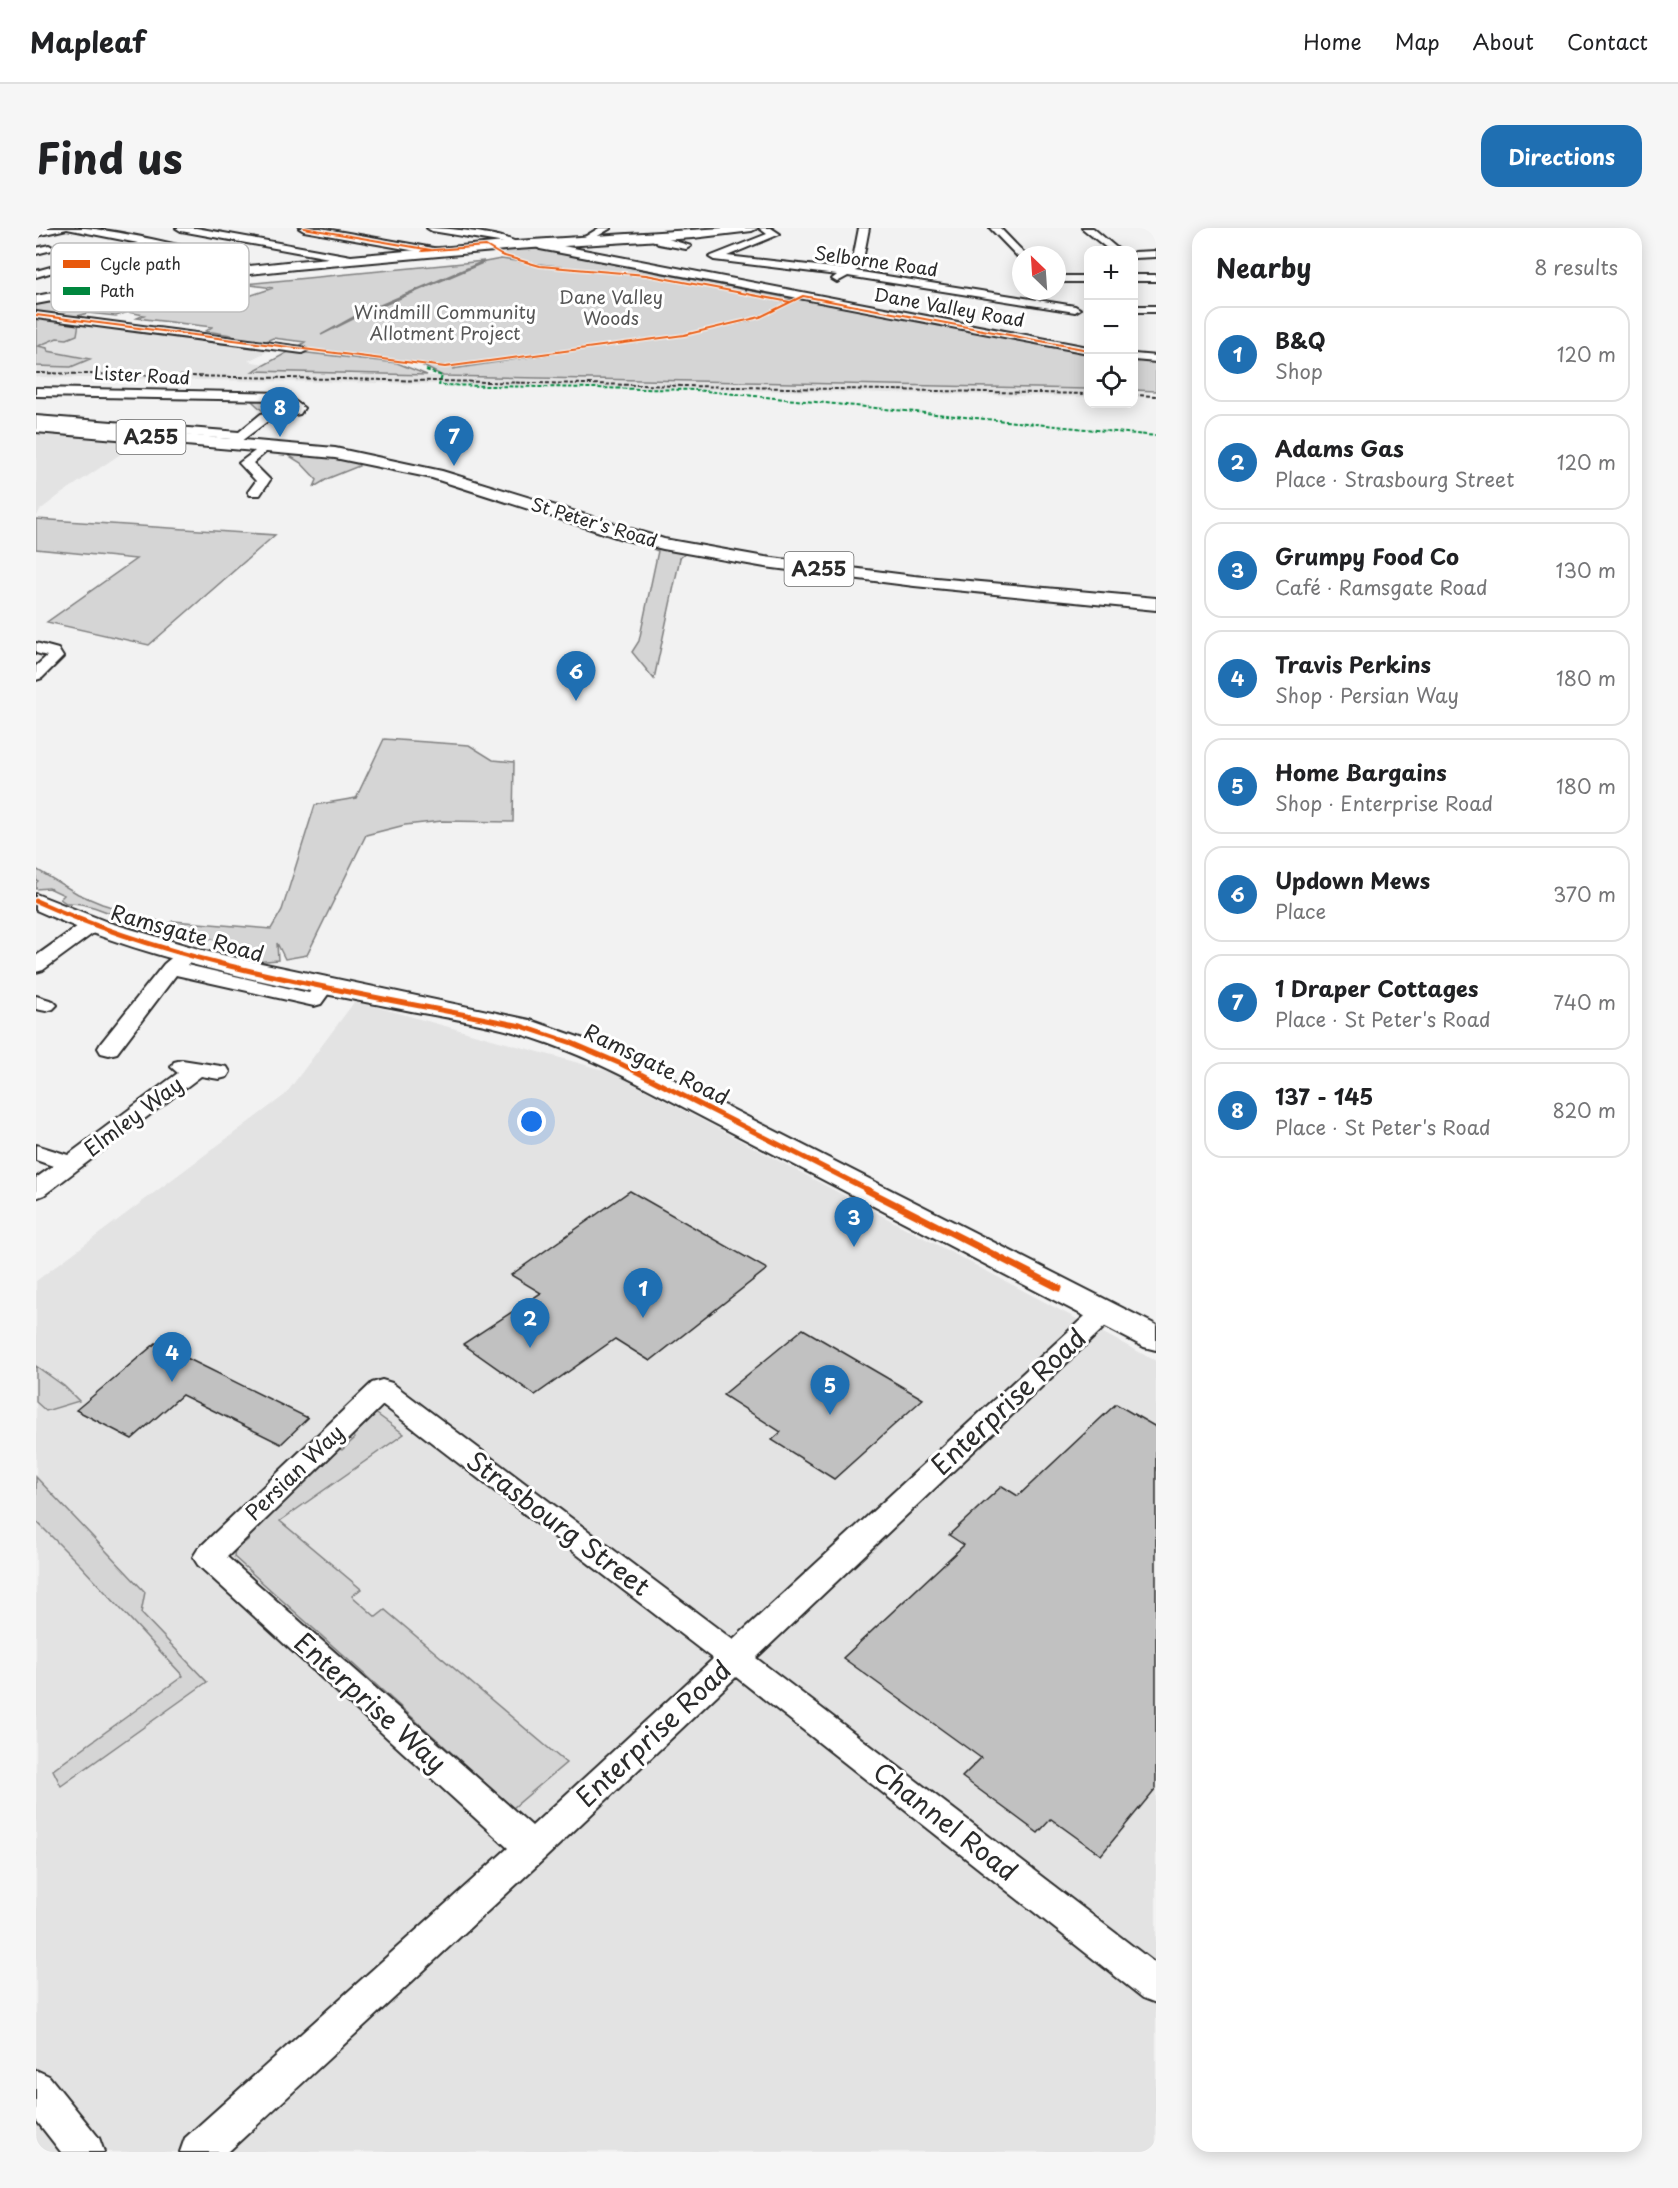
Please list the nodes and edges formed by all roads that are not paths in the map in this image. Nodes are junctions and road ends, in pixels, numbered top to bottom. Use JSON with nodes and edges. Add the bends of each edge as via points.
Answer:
{"nodes":[{"id":1,"x":63,"y":228,"type":"edge"},
{"id":2,"x":71,"y":228,"type":"edge"},
{"id":3,"x":181,"y":228,"type":"edge"},
{"id":4,"x":304,"y":228,"type":"edge"},
{"id":5,"x":436,"y":228,"type":"edge"},
{"id":6,"x":606,"y":228,"type":"edge"},
{"id":7,"x":752,"y":228,"type":"edge"},
{"id":8,"x":764,"y":228,"type":"edge"},
{"id":9,"x":864,"y":228,"type":"edge"},
{"id":10,"x":994,"y":228,"type":"edge"},
{"id":11,"x":1087,"y":228,"type":"edge"},
{"id":12,"x":510,"y":231,"type":"dead end"},
{"id":13,"x":395,"y":232,"type":"dead end"},
{"id":14,"x":36,"y":233,"type":"edge"},
{"id":15,"x":490,"y":238,"type":"junction"},
{"id":16,"x":371,"y":240,"type":"junction"},
{"id":17,"x":584,"y":241,"type":"junction"},
{"id":18,"x":688,"y":241,"type":"edge"},
{"id":19,"x":150,"y":242,"type":"junction"},
{"id":20,"x":147,"y":243,"type":"edge"},
{"id":21,"x":153,"y":243,"type":"edge"},
{"id":22,"x":537,"y":244,"type":"junction"},
{"id":23,"x":516,"y":245,"type":"junction"},
{"id":24,"x":1012,"y":246,"type":"edge"},
{"id":25,"x":1109,"y":246,"type":"edge"},
{"id":26,"x":420,"y":250,"type":"junction"},
{"id":27,"x":1156,"y":254,"type":"edge"},
{"id":28,"x":1138,"y":255,"type":"edge"},
{"id":29,"x":351,"y":259,"type":"junction"},
{"id":30,"x":249,"y":269,"type":"edge"},
{"id":31,"x":51,"y":270,"type":"edge"},
{"id":32,"x":849,"y":273,"type":"junction"},
{"id":33,"x":36,"y":274,"type":"edge"},
{"id":34,"x":1138,"y":278,"type":"edge"},
{"id":35,"x":1156,"y":278,"type":"edge"},
{"id":36,"x":1066,"y":279,"type":"edge"},
{"id":37,"x":1084,"y":279,"type":"edge"},
{"id":38,"x":803,"y":296,"type":"junction"},
{"id":39,"x":51,"y":297,"type":"edge"},
{"id":40,"x":1066,"y":299,"type":"edge"},
{"id":41,"x":36,"y":300,"type":"edge"},
{"id":42,"x":1138,"y":309,"type":"edge"},
{"id":43,"x":1156,"y":309,"type":"edge"},
{"id":44,"x":1080,"y":311,"type":"edge"},
{"id":45,"x":36,"y":315,"type":"edge"},
{"id":46,"x":1084,"y":349,"type":"edge"},
{"id":47,"x":302,"y":350,"type":"dead end"},
{"id":48,"x":1138,"y":357,"type":"edge"},
{"id":49,"x":1156,"y":359,"type":"edge"},
{"id":50,"x":36,"y":392,"type":"edge"},
{"id":51,"x":246,"y":398,"type":"junction"},
{"id":52,"x":265,"y":417,"type":"junction"},
{"id":53,"x":36,"y":420,"type":"edge"},
{"id":54,"x":36,"y":427,"type":"edge"},
{"id":55,"x":237,"y":440,"type":"junction"},
{"id":56,"x":267,"y":446,"type":"junction"},
{"id":57,"x":256,"y":492,"type":"dead end"},
{"id":58,"x":1156,"y":604,"type":"edge"},
{"id":59,"x":36,"y":648,"type":"edge"},
{"id":60,"x":36,"y":675,"type":"edge"},
{"id":61,"x":36,"y":901,"type":"edge"},
{"id":62,"x":92,"y":925,"type":"junction"},
{"id":63,"x":179,"y":961,"type":"junction"},
{"id":64,"x":36,"y":966,"type":"edge"},
{"id":65,"x":109,"y":1048,"type":"dead end"},
{"id":66,"x":199,"y":1069,"type":"dead end"},
{"id":67,"x":36,"y":1152,"type":"edge"},
{"id":68,"x":70,"y":1164,"type":"junction"},
{"id":69,"x":36,"y":1190,"type":"edge"},
{"id":70,"x":1105,"y":1312,"type":"junction"},
{"id":71,"x":1156,"y":1340,"type":"edge"},
{"id":72,"x":382,"y":1389,"type":"joint"},
{"id":73,"x":208,"y":1557,"type":"joint"},
{"id":74,"x":734,"y":1658,"type":"junction"},
{"id":75,"x":532,"y":1848,"type":"junction"},
{"id":76,"x":1156,"y":1986,"type":"edge"},
{"id":77,"x":36,"y":2089,"type":"edge"},
{"id":78,"x":85,"y":2152,"type":"edge"},
{"id":79,"x":199,"y":2152,"type":"edge"}],
"edges":[{"from":1,"to":14,"type":"street"},
{"from":2,"to":19,"type":"street"},
{"from":3,"to":29,"type":"street"},
{"from":4,"to":16,"type":"street"},
{"from":5,"to":15,"type":"street"},
{"from":6,"to":17,"type":"street"},
{"from":7,"to":18,"type":"main road"},
{"from":8,"to":32,"type":"street","name":"Selborne Road","via":[[774,235],[708,258]]},
{"from":9,"to":32,"type":"street","via":[[857,265]]},
{"from":10,"to":24,"type":"street"},
{"from":11,"to":25,"type":"street"},
{"from":12,"to":15,"type":"street"},
{"from":13,"to":16,"type":"street"},
{"from":15,"to":23,"type":"street"},
{"from":16,"to":26,"type":"street"},
{"from":17,"to":18,"type":"main road"},
{"from":17,"to":22,"type":"main road"},
{"from":19,"to":20,"type":"street"},
{"from":19,"to":21,"type":"street"},
{"from":22,"to":23,"type":"main road"},
{"from":22,"to":38,"type":"street","name":"Dane Valley Road"},
{"from":23,"to":26,"type":"main road","via":[[440,252]]},
{"from":26,"to":29,"type":"main road"},
{"from":27,"to":28,"type":"street"},
{"from":29,"to":30,"type":"main road"},
{"from":31,"to":33,"type":"street"},
{"from":32,"to":38,"type":"street"},
{"from":32,"to":44,"type":"street","name":"Selborne Road"},
{"from":34,"to":35,"type":"street"},
{"from":36,"to":37,"type":"street"},
{"from":38,"to":46,"type":"street","name":"Dane Valley Road"},
{"from":39,"to":41,"type":"main road"},
{"from":40,"to":44,"type":"street"},
{"from":42,"to":43,"type":"street"},
{"from":45,"to":47,"type":"street"},
{"from":48,"to":49,"type":"street"},
{"from":50,"to":51,"type":"street","name":"Lister Road"},
{"from":51,"to":52,"type":"street"},
{"from":51,"to":52,"type":"street","name":"Lister Road","via":[[284,397],[299,410]]},
{"from":52,"to":55,"type":"street","name":"Lister Road"},
{"from":53,"to":55,"type":"street","name":"St Peter's Road"},
{"from":54,"to":55,"type":"main road","name":"St Peter's Road","number":"A255"},
{"from":55,"to":56,"type":"main road","name":"St Peter's Road","number":"A255"},
{"from":56,"to":57,"type":"street","via":[[245,463],[263,480]]},
{"from":56,"to":58,"type":"main road","name":"St Peter's Road","number":"A255","via":[[324,451],[399,465],[628,535],[710,552],[914,581]]},
{"from":59,"to":60,"type":"street","via":[[52,652],[55,657]]},
{"from":61,"to":62,"type":"main road","name":"Ramsgate Road"},
{"from":62,"to":63,"type":"main road","name":"Ramsgate Road"},
{"from":62,"to":64,"type":"street"},
{"from":63,"to":65,"type":"street"},
{"from":63,"to":70,"type":"main road","name":"Ramsgate Road","via":[[521,1026],[597,1052]]},
{"from":66,"to":68,"type":"street","name":"Elmley Way"},
{"from":67,"to":68,"type":"street","name":"Elmley Way"},
{"from":68,"to":69,"type":"street","name":"Elmley Way"},
{"from":70,"to":71,"type":"main road","name":"Ramsgate Road"},
{"from":70,"to":74,"type":"street","name":"Enterprise Road"},
{"from":72,"to":73,"type":"street","name":"Persian Way"},
{"from":72,"to":74,"type":"street","name":"Strasbourg Street"},
{"from":73,"to":75,"type":"street","name":"Enterprise Way"},
{"from":74,"to":75,"type":"street","name":"Enterprise Road"},
{"from":74,"to":76,"type":"street","name":"Channel Road"},
{"from":75,"to":79,"type":"street","name":"Enterprise Road"},
{"from":77,"to":78,"type":"street"}]}
